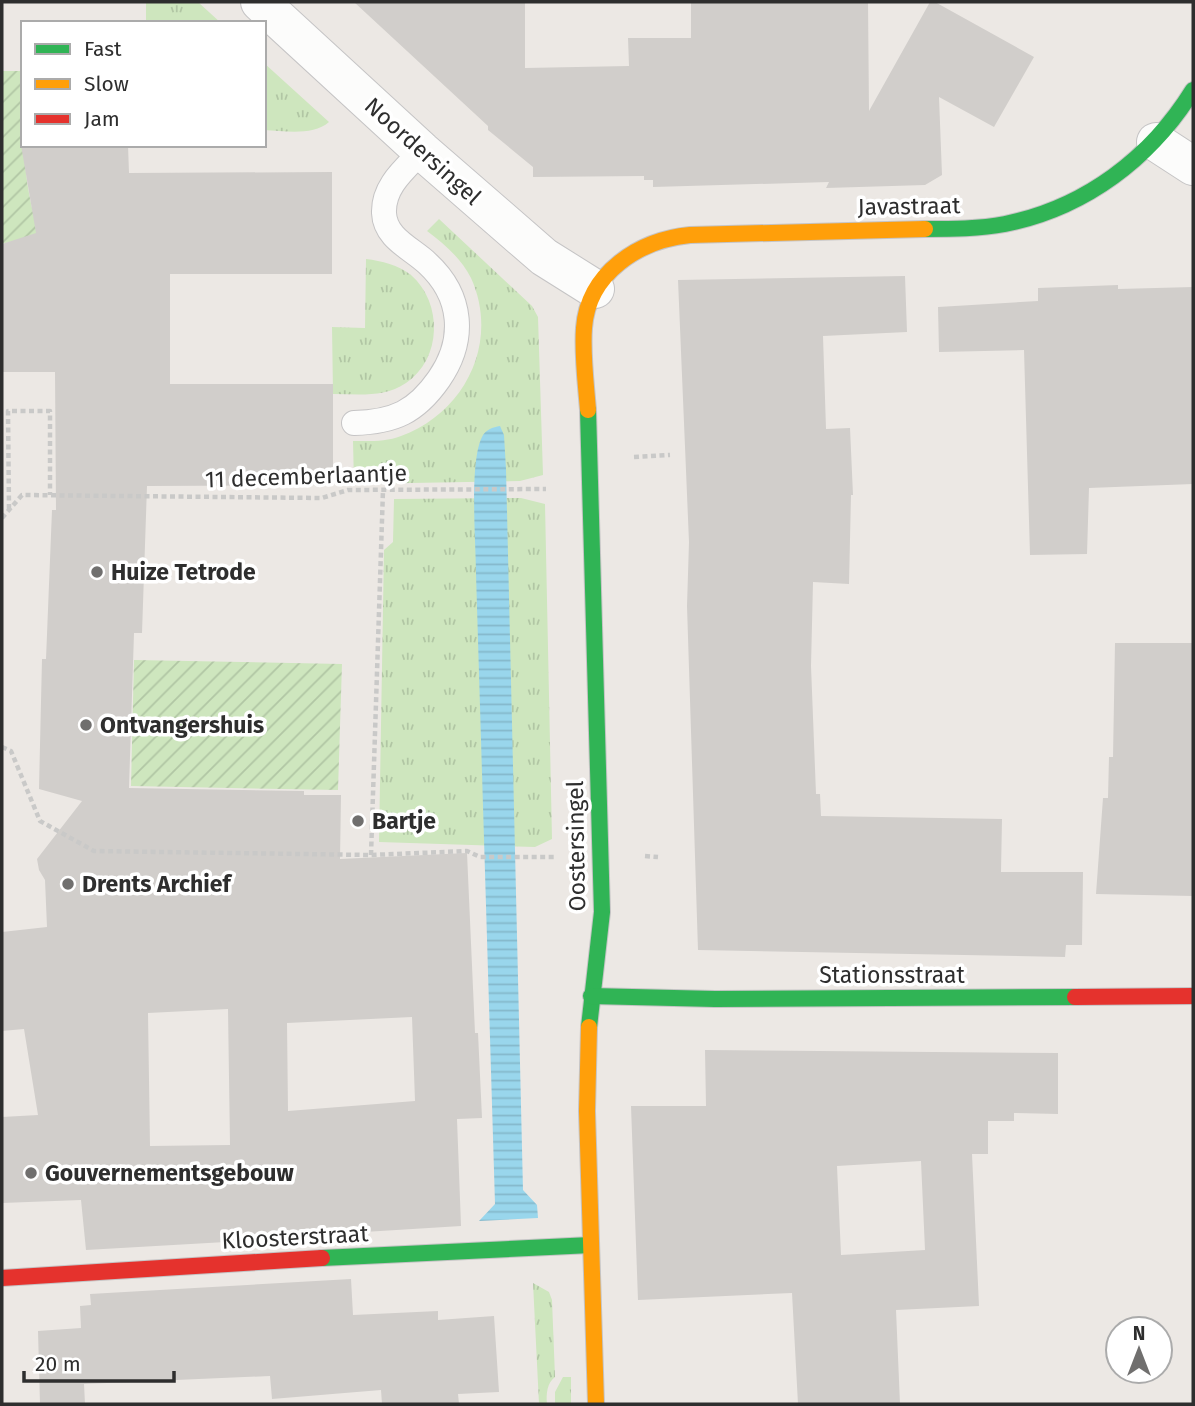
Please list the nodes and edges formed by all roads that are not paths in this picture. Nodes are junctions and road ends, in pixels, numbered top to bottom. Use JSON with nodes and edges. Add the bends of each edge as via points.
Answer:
{"nodes":[{"id":1,"x":260,"y":2,"type":"edge"},
{"id":2,"x":1193,"y":90,"type":"edge"},
{"id":3,"x":1156,"y":142,"type":"junction"},
{"id":4,"x":422,"y":151,"type":"junction"},
{"id":5,"x":1193,"y":166,"type":"edge"},
{"id":6,"x":595,"y":289,"type":"junction"},
{"id":7,"x":354,"y":423,"type":"dead end"},
{"id":8,"x":592,"y":996,"type":"junction"},
{"id":9,"x":1193,"y":996,"type":"edge"},
{"id":10,"x":592,"y":1245,"type":"junction"},
{"id":11,"x":2,"y":1278,"type":"edge"},
{"id":12,"x":596,"y":1404,"type":"edge"}],
"edges":[{"from":1,"to":4,"type":"street","name":"Noordersingel"},
{"from":2,"to":3,"type":"main road","name":"Javastraat","via":[[1184,109]]},
{"from":3,"to":5,"type":"street"},
{"from":3,"to":6,"type":"main road","name":"Javastraat","via":[[1121,173],[1086,194],[1005,224],[665,238],[611,268]]},
{"from":4,"to":6,"type":"street","name":"Noordersingel","via":[[544,257]]},
{"from":4,"to":7,"type":"lane","via":[[391,184],[384,215],[389,233],[429,264],[442,281],[458,320],[457,341],[451,360],[417,406],[392,419]]},
{"from":6,"to":8,"type":"main road","name":"Oostersingel","via":[[584,328],[602,912]]},
{"from":8,"to":9,"type":"main road","name":"Stationsstraat"},
{"from":8,"to":10,"type":"main road","name":"Oostersingel","via":[[587,1111]]},
{"from":10,"to":11,"type":"main road","name":"Kloosterstraat"},
{"from":10,"to":12,"type":"main road","name":"Oostersingel"}]}
